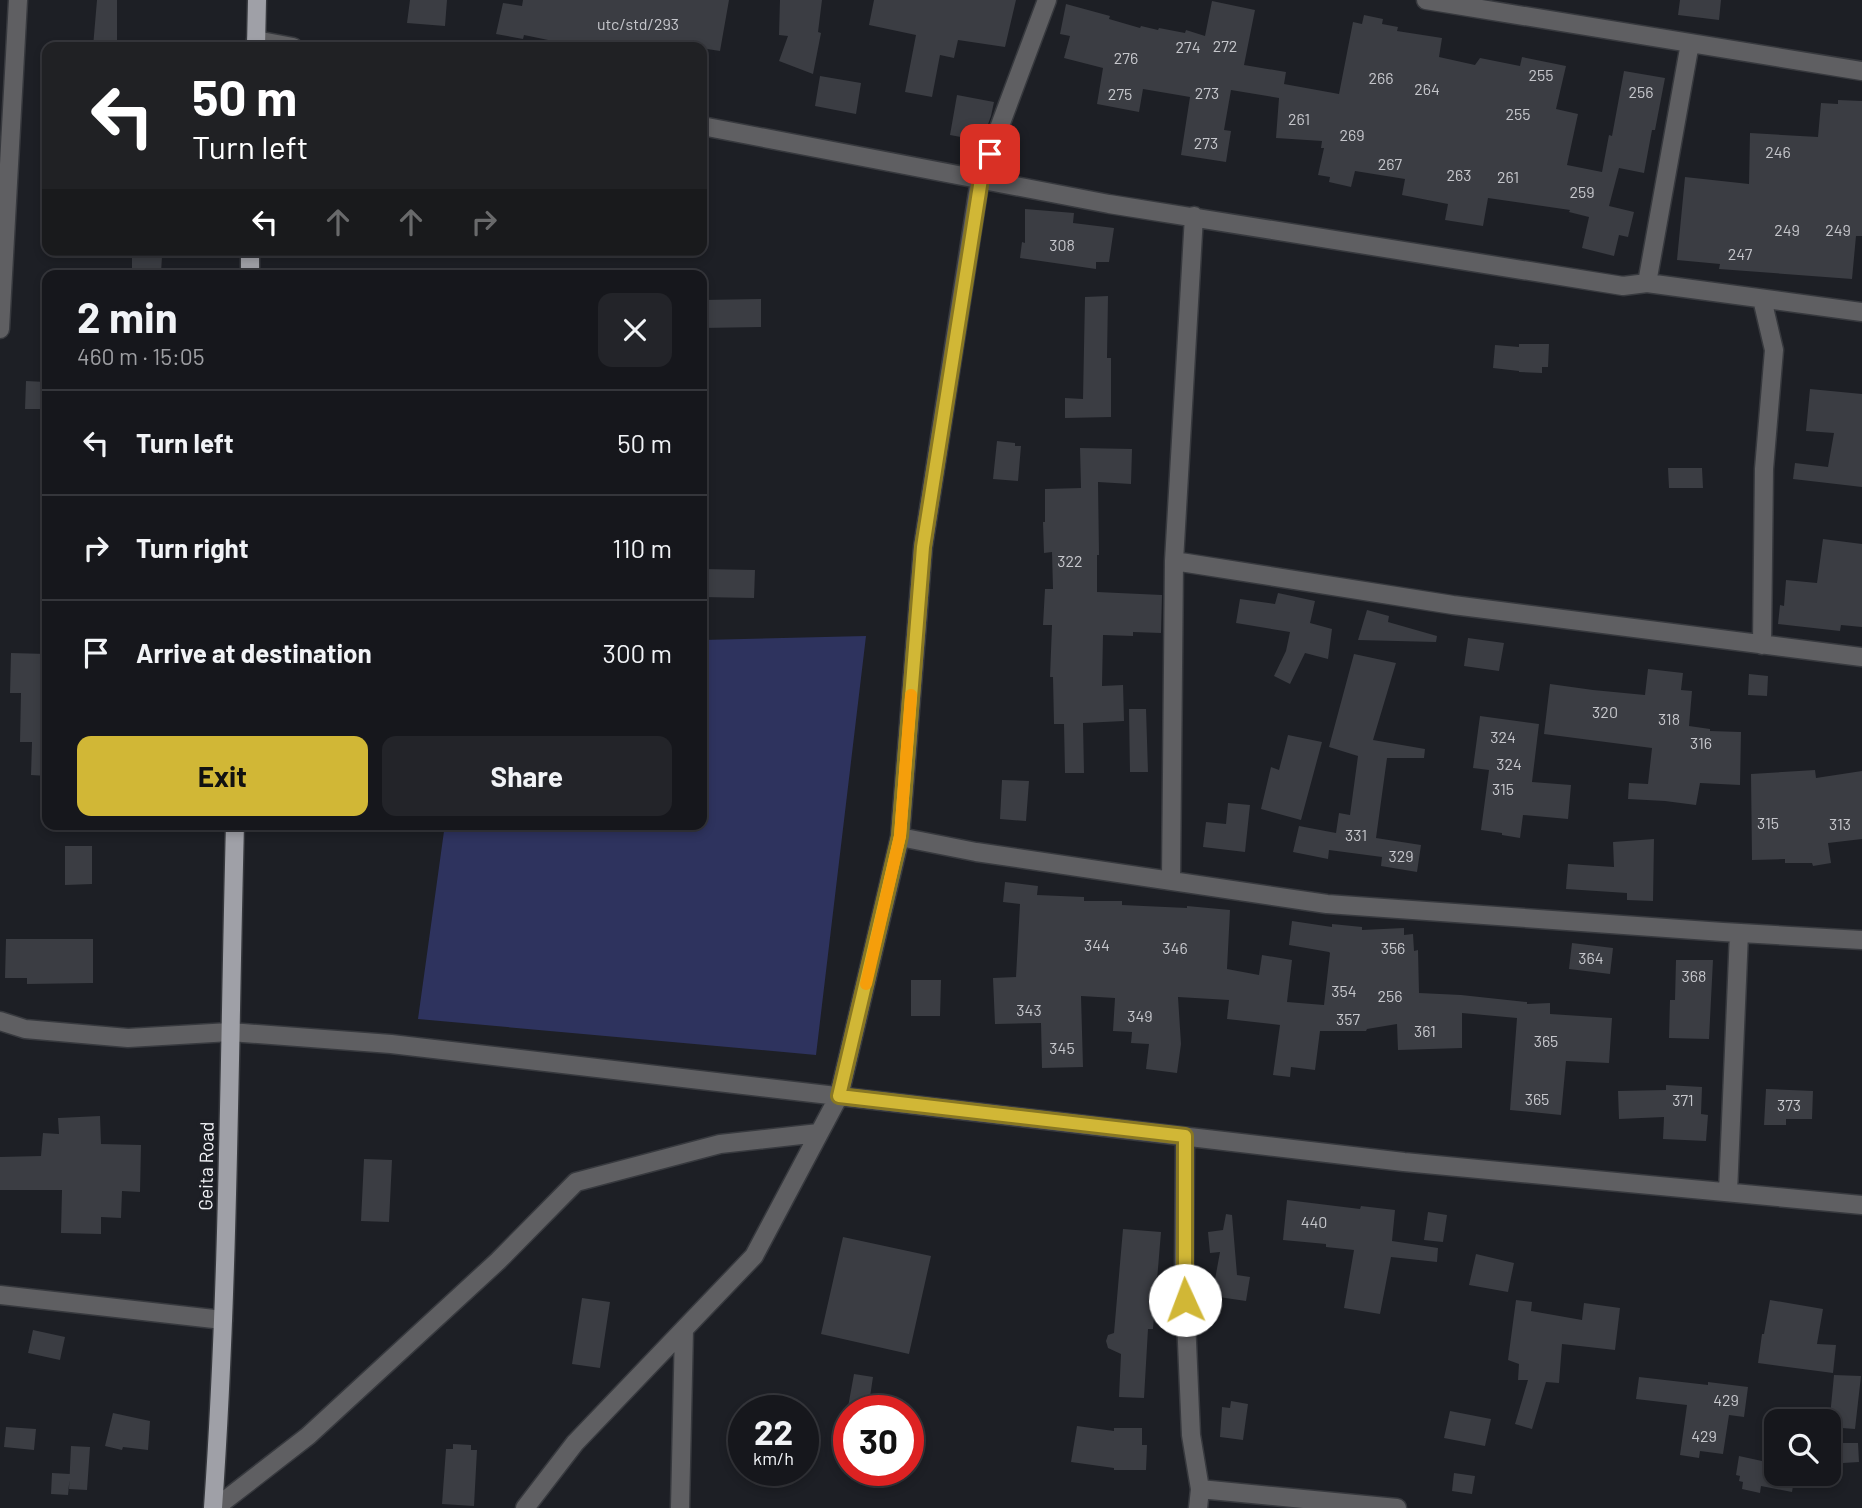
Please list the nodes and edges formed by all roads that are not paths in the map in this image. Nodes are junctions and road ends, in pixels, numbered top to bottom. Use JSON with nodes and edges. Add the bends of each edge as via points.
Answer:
{"nodes":[{"id":1,"x":18,"y":0,"type":"edge"},
{"id":2,"x":257,"y":0,"type":"edge"},
{"id":3,"x":1047,"y":0,"type":"edge"},
{"id":4,"x":1426,"y":0,"type":"edge"},
{"id":5,"x":1453,"y":2,"type":"edge"},
{"id":6,"x":256,"y":42,"type":"edge"},
{"id":7,"x":1690,"y":43,"type":"junction"},
{"id":8,"x":1862,"y":71,"type":"edge"},
{"id":9,"x":707,"y":127,"type":"edge"},
{"id":10,"x":981,"y":179,"type":"junction"},
{"id":11,"x":1194,"y":216,"type":"junction"},
{"id":12,"x":1647,"y":284,"type":"junction"},
{"id":13,"x":1762,"y":299,"type":"junction"},
{"id":14,"x":1862,"y":312,"type":"edge"},
{"id":15,"x":0,"y":329,"type":"edge"},
{"id":16,"x":1174,"y":561,"type":"junction"},
{"id":17,"x":1762,"y":645,"type":"junction"},
{"id":18,"x":1862,"y":657,"type":"edge"},
{"id":19,"x":235,"y":830,"type":"edge"},
{"id":20,"x":900,"y":836,"type":"junction"},
{"id":21,"x":1171,"y":881,"type":"junction"},
{"id":22,"x":1739,"y":933,"type":"junction"},
{"id":23,"x":1862,"y":940,"type":"edge"},
{"id":24,"x":0,"y":1021,"type":"edge"},
{"id":25,"x":230,"y":1032,"type":"junction"},
{"id":26,"x":839,"y":1096,"type":"junction"},
{"id":27,"x":819,"y":1133,"type":"junction"},
{"id":28,"x":1185,"y":1136,"type":"junction"},
{"id":29,"x":1728,"y":1192,"type":"junction"},
{"id":30,"x":1862,"y":1205,"type":"edge"},
{"id":31,"x":0,"y":1295,"type":"edge"},
{"id":32,"x":223,"y":1320,"type":"junction"},
{"id":33,"x":684,"y":1329,"type":"junction"},
{"id":34,"x":1200,"y":1489,"type":"junction"},
{"id":35,"x":214,"y":1508,"type":"edge"},
{"id":36,"x":525,"y":1508,"type":"edge"},
{"id":37,"x":680,"y":1508,"type":"edge"},
{"id":38,"x":1198,"y":1508,"type":"edge"},
{"id":39,"x":1397,"y":1508,"type":"edge"}],
"edges":[{"from":1,"to":15,"type":"street"},
{"from":2,"to":6,"type":"main road"},
{"from":3,"to":10,"type":"street"},
{"from":4,"to":5,"type":"street"},
{"from":5,"to":7,"type":"street"},
{"from":7,"to":8,"type":"street"},
{"from":7,"to":12,"type":"street"},
{"from":9,"to":10,"type":"street"},
{"from":10,"to":11,"type":"street"},
{"from":10,"to":20,"type":"street","via":[[923,547]]},
{"from":11,"to":12,"type":"street","via":[[1623,286]]},
{"from":11,"to":16,"type":"street"},
{"from":12,"to":13,"type":"street"},
{"from":13,"to":14,"type":"street"},
{"from":13,"to":17,"type":"street","via":[[1774,350],[1764,469]]},
{"from":16,"to":17,"type":"street","via":[[1452,605]]},
{"from":16,"to":21,"type":"street"},
{"from":17,"to":18,"type":"street"},
{"from":19,"to":25,"type":"main road","name":"Geita Road"},
{"from":20,"to":21,"type":"street"},
{"from":20,"to":26,"type":"street"},
{"from":21,"to":22,"type":"street","via":[[1327,904]]},
{"from":22,"to":23,"type":"street"},
{"from":22,"to":29,"type":"street"},
{"from":24,"to":25,"type":"street","via":[[25,1029],[128,1038]]},
{"from":25,"to":26,"type":"street","via":[[391,1044]]},
{"from":25,"to":32,"type":"main road","name":"Geita Road"},
{"from":26,"to":27,"type":"street"},
{"from":26,"to":28,"type":"street"},
{"from":27,"to":33,"type":"street","via":[[754,1256]]},
{"from":27,"to":35,"type":"street","via":[[720,1144],[576,1182],[498,1261],[308,1436]]},
{"from":28,"to":29,"type":"street"},
{"from":28,"to":34,"type":"street","via":[[1184,1273],[1191,1435]]},
{"from":29,"to":30,"type":"street"},
{"from":31,"to":32,"type":"street"},
{"from":32,"to":35,"type":"main road","name":"Geita Road"},
{"from":33,"to":36,"type":"street","via":[[575,1443]]},
{"from":33,"to":37,"type":"street"},
{"from":34,"to":38,"type":"street"},
{"from":34,"to":39,"type":"street"}]}
